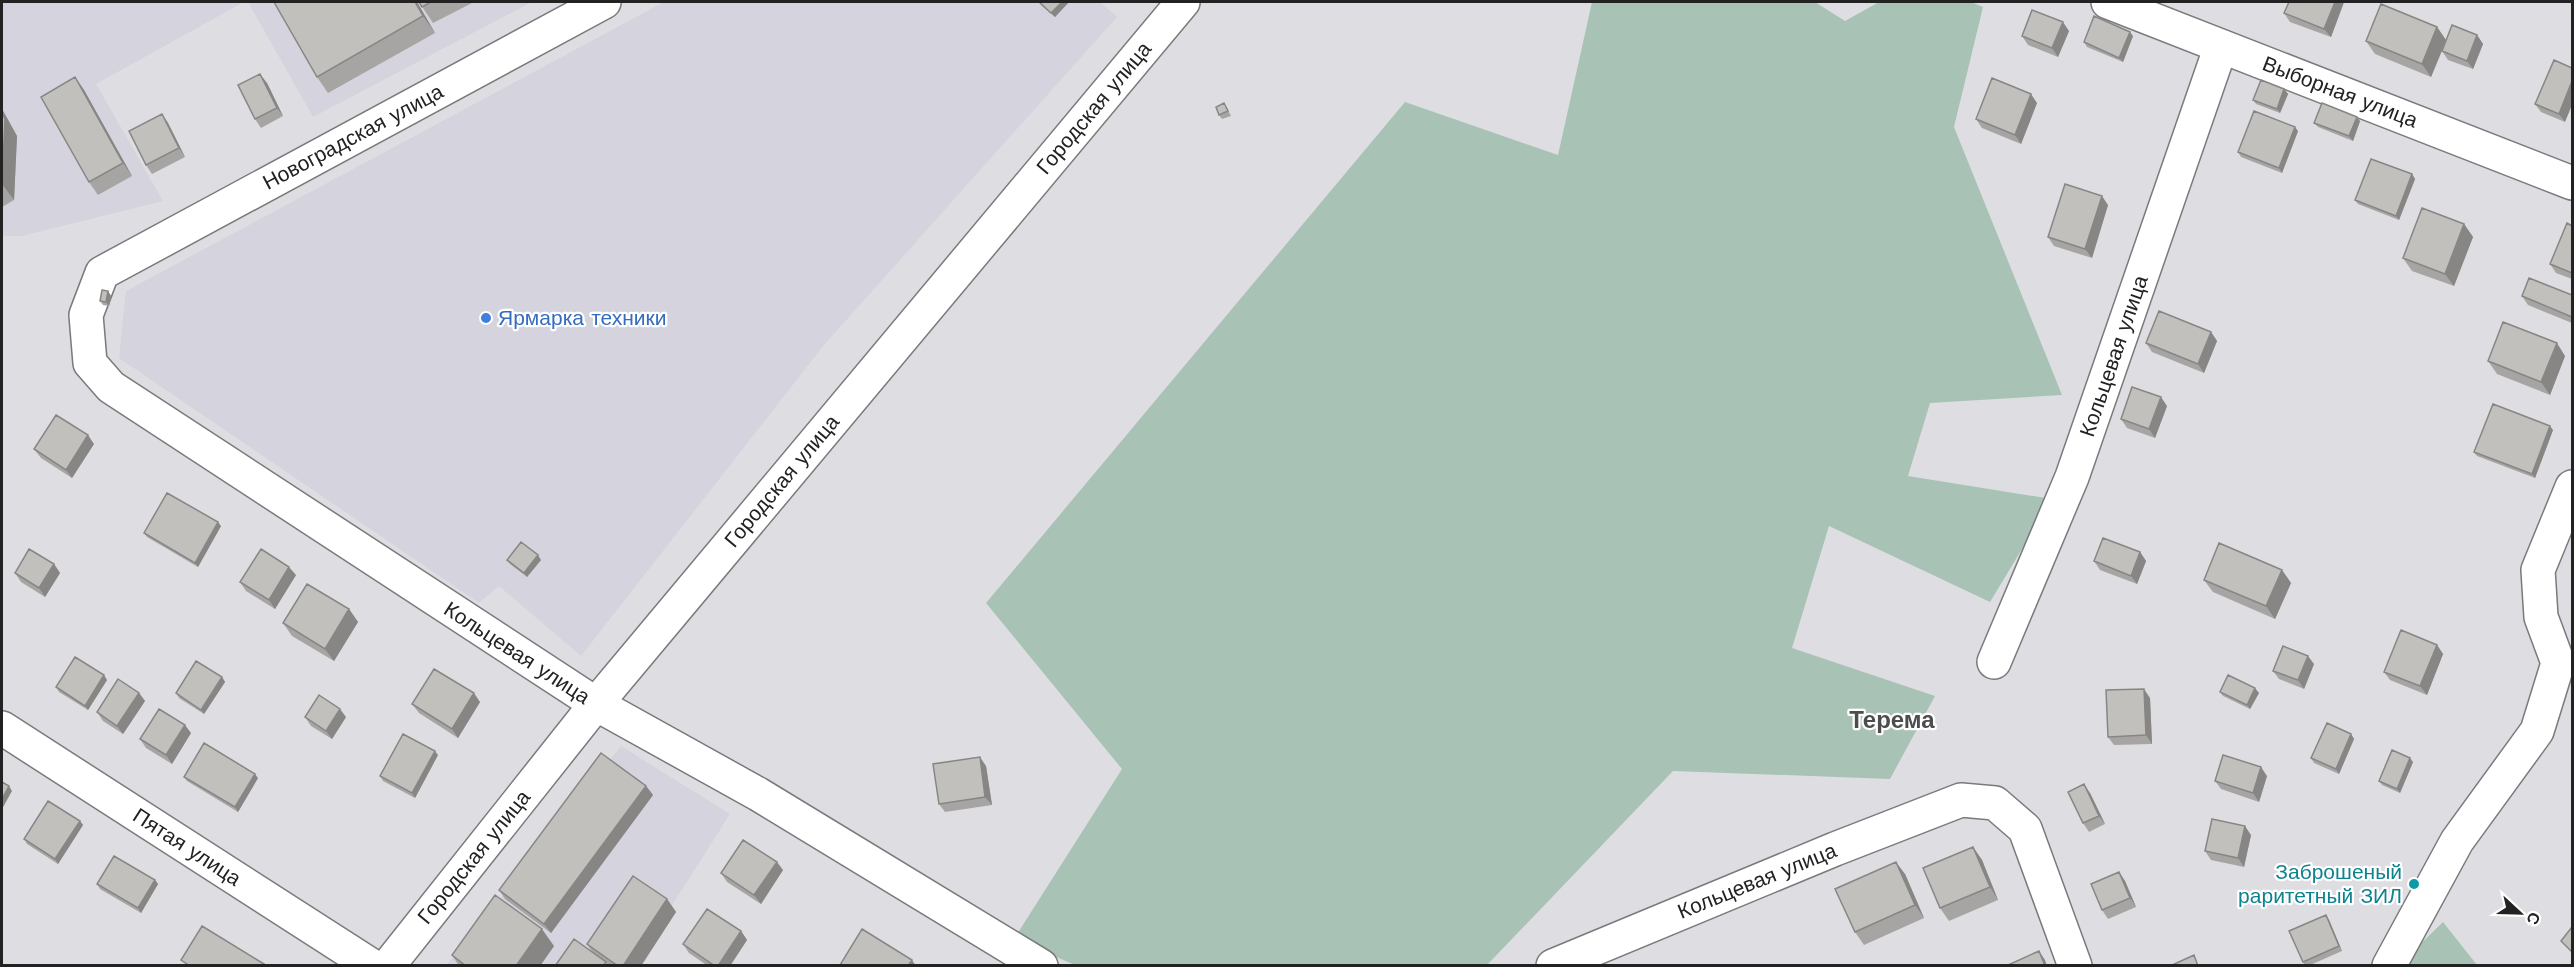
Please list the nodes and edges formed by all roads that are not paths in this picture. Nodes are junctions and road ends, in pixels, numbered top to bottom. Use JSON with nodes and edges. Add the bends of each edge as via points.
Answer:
{"nodes":[{"id":1,"x":604,"y":2,"type":"edge"},
{"id":2,"x":2108,"y":2,"type":"edge"},
{"id":3,"x":1172,"y":5,"type":"edge"},
{"id":4,"x":2221,"y":46,"type":"junction"},
{"id":5,"x":2572,"y":183,"type":"edge"},
{"id":6,"x":102,"y":273,"type":"joint"},
{"id":7,"x":2572,"y":487,"type":"edge"},
{"id":8,"x":1995,"y":662,"type":"dead end"},
{"id":9,"x":596,"y":704,"type":"junction"},
{"id":10,"x":2,"y":728,"type":"edge"},
{"id":11,"x":372,"y":966,"type":"edge"},
{"id":12,"x":387,"y":966,"type":"edge"},
{"id":13,"x":1041,"y":966,"type":"edge"},
{"id":14,"x":1553,"y":966,"type":"edge"},
{"id":15,"x":2075,"y":966,"type":"edge"},
{"id":16,"x":2389,"y":966,"type":"edge"}],
"edges":[{"from":1,"to":6,"type":"street","name":"Новоградская улица"},
{"from":2,"to":4,"type":"street","name":"Выборная улица"},
{"from":3,"to":9,"type":"street","name":"Городская улица"},
{"from":4,"to":5,"type":"street","name":"Выборная улица"},
{"from":4,"to":8,"type":"street","name":"Кольцевая улица","via":[[2072,477]]},
{"from":6,"to":9,"type":"street","name":"Кольцевая улица","via":[[86,315],[90,363],[111,387]]},
{"from":7,"to":16,"type":"street","via":[[2538,570],[2541,616],[2558,663],[2537,731],[2457,841]]},
{"from":9,"to":12,"type":"street","name":"Городская улица"},
{"from":9,"to":13,"type":"street","name":"Кольцевая улица","via":[[758,794]]},
{"from":10,"to":11,"type":"street","name":"Пятая улица"},
{"from":14,"to":15,"type":"street","name":"Кольцевая улица","via":[[1961,800],[1995,803],[2025,829]]}]}
